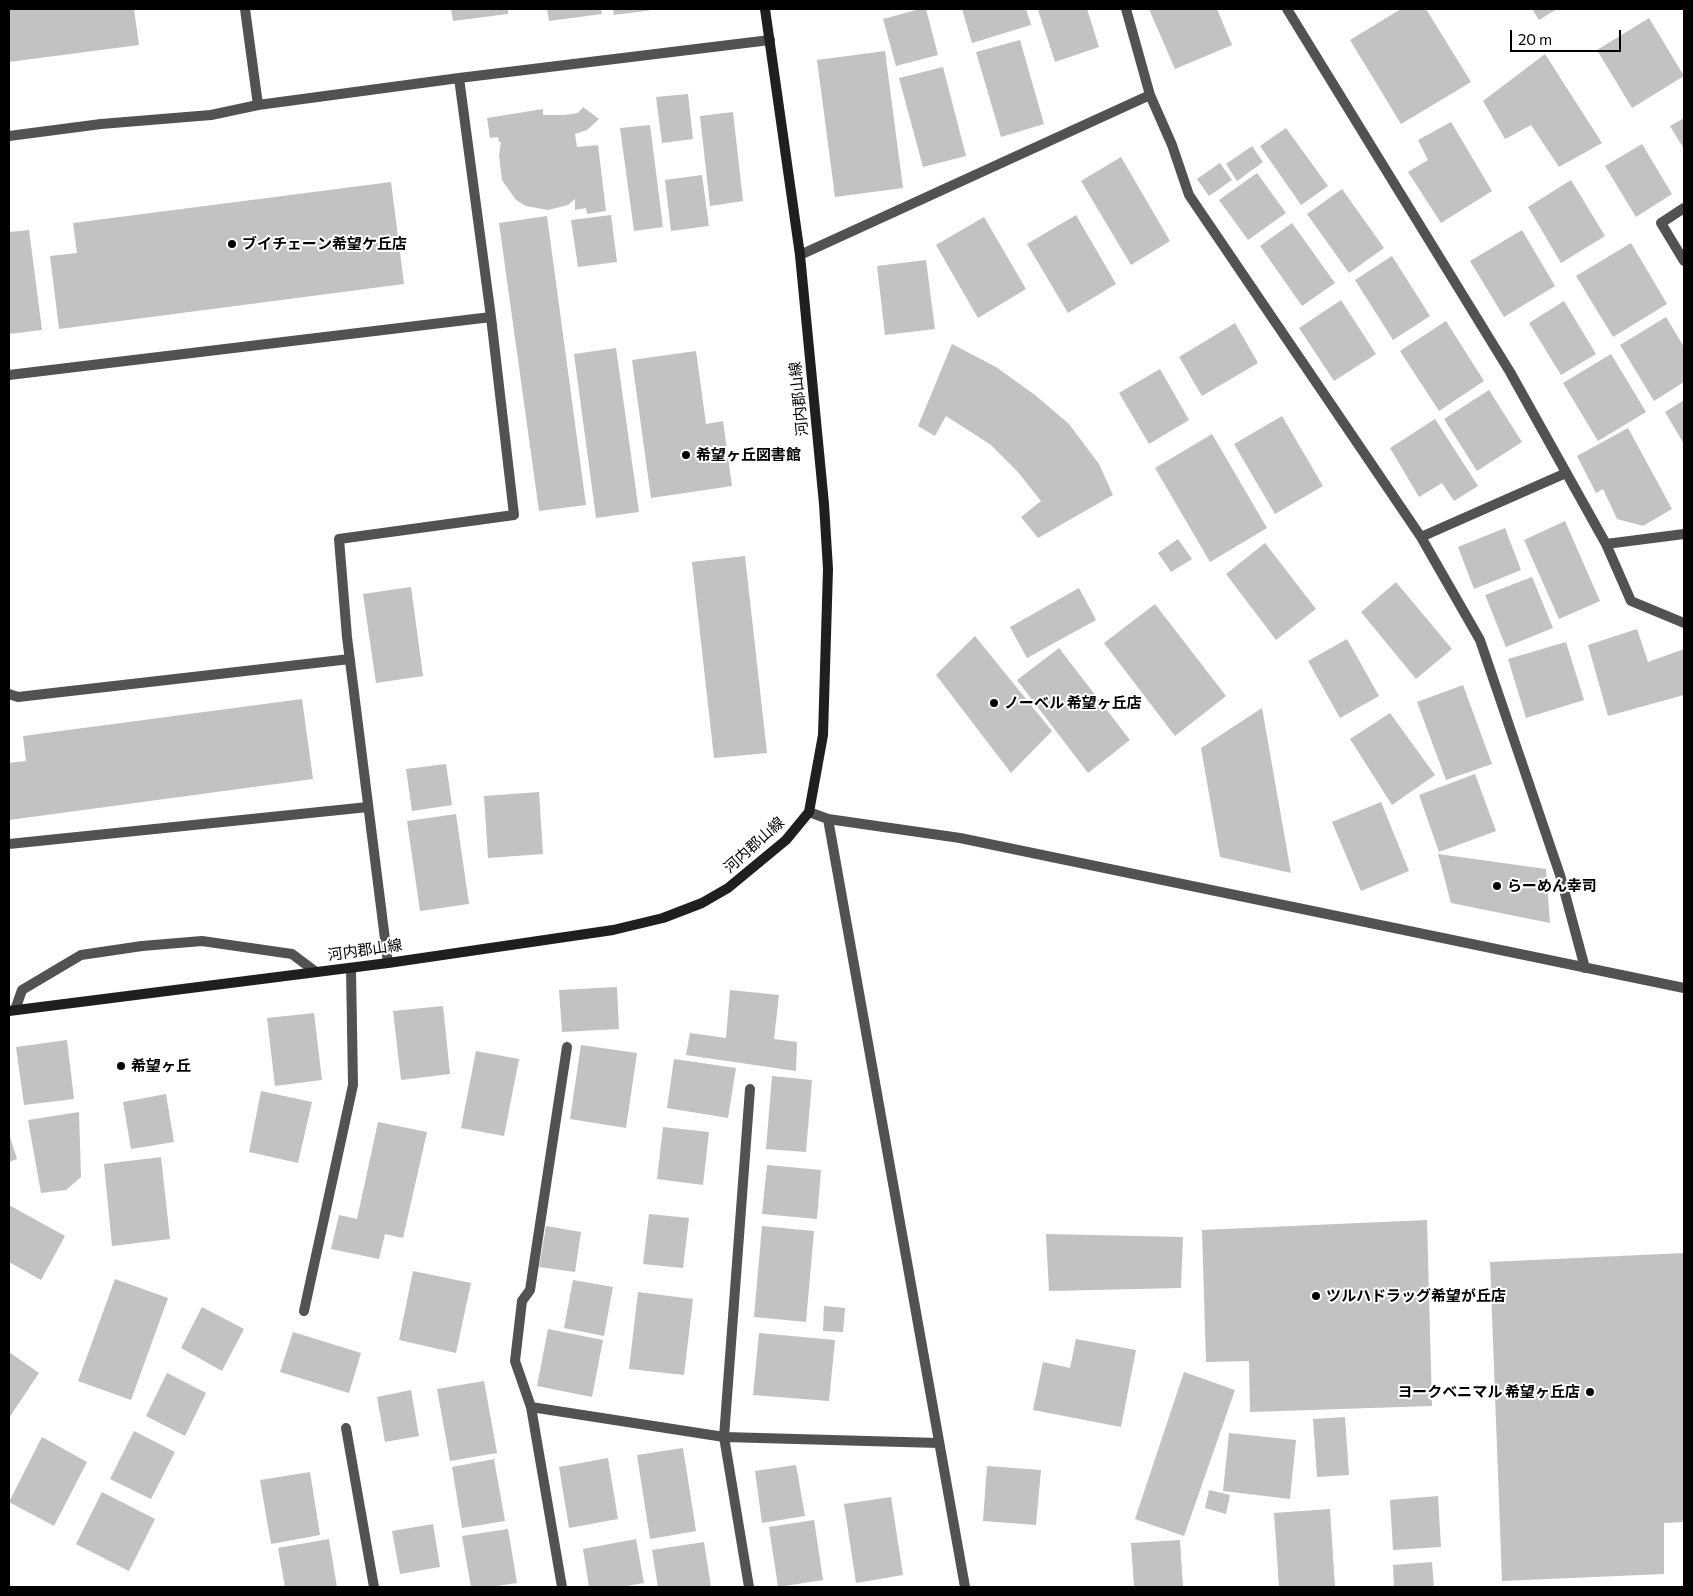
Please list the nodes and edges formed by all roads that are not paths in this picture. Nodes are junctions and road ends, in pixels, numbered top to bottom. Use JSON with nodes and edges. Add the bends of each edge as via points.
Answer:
{"nodes":[{"id":1,"x":245,"y":9,"type":"edge"},
{"id":2,"x":765,"y":9,"type":"edge"},
{"id":3,"x":1126,"y":9,"type":"edge"},
{"id":4,"x":1287,"y":9,"type":"edge"},
{"id":5,"x":770,"y":40,"type":"junction"},
{"id":6,"x":459,"y":78,"type":"junction"},
{"id":7,"x":1150,"y":95,"type":"junction"},
{"id":8,"x":258,"y":105,"type":"junction"},
{"id":9,"x":9,"y":136,"type":"edge"},
{"id":10,"x":1684,"y":208,"type":"edge"},
{"id":11,"x":800,"y":255,"type":"junction"},
{"id":12,"x":1684,"y":261,"type":"edge"},
{"id":13,"x":492,"y":317,"type":"junction"},
{"id":14,"x":9,"y":375,"type":"edge"},
{"id":15,"x":1566,"y":473,"type":"junction"},
{"id":16,"x":1684,"y":534,"type":"edge"},
{"id":17,"x":1421,"y":537,"type":"junction"},
{"id":18,"x":1606,"y":544,"type":"junction"},
{"id":19,"x":1684,"y":623,"type":"edge"},
{"id":20,"x":350,"y":659,"type":"junction"},
{"id":21,"x":9,"y":694,"type":"edge"},
{"id":22,"x":368,"y":807,"type":"junction"},
{"id":23,"x":809,"y":812,"type":"junction"},
{"id":24,"x":828,"y":819,"type":"junction"},
{"id":25,"x":9,"y":844,"type":"edge"},
{"id":26,"x":388,"y":963,"type":"junction"},
{"id":27,"x":351,"y":968,"type":"junction"},
{"id":28,"x":1585,"y":968,"type":"junction"},
{"id":29,"x":316,"y":972,"type":"junction"},
{"id":30,"x":1684,"y":988,"type":"edge"},
{"id":31,"x":12,"y":1010,"type":"edge"},
{"id":32,"x":567,"y":1047,"type":"dead end"},
{"id":33,"x":750,"y":1089,"type":"dead end"},
{"id":34,"x":304,"y":1311,"type":"dead end"},
{"id":35,"x":531,"y":1407,"type":"junction"},
{"id":36,"x":346,"y":1428,"type":"dead end"},
{"id":37,"x":724,"y":1437,"type":"junction"},
{"id":38,"x":939,"y":1444,"type":"junction"},
{"id":39,"x":374,"y":1587,"type":"edge"},
{"id":40,"x":562,"y":1587,"type":"edge"},
{"id":41,"x":749,"y":1587,"type":"edge"},
{"id":42,"x":964,"y":1587,"type":"edge"}],
"edges":[{"from":1,"to":8,"type":"street"},
{"from":2,"to":5,"type":"main road","name":"河内郡山線"},
{"from":3,"to":7,"type":"street"},
{"from":4,"to":15,"type":"street","via":[[1510,372]]},
{"from":5,"to":6,"type":"street"},
{"from":5,"to":11,"type":"main road","name":"河内郡山線"},
{"from":6,"to":8,"type":"street"},
{"from":6,"to":13,"type":"street"},
{"from":7,"to":11,"type":"street"},
{"from":7,"to":17,"type":"street","via":[[1172,144],[1189,195]]},
{"from":8,"to":9,"type":"street","via":[[212,115]]},
{"from":10,"to":12,"type":"street","via":[[1661,223]]},
{"from":11,"to":23,"type":"main road","name":"河内郡山線","via":[[828,569],[823,735]]},
{"from":13,"to":14,"type":"street"},
{"from":13,"to":20,"type":"street","via":[[514,516],[338,539]]},
{"from":15,"to":17,"type":"street"},
{"from":15,"to":18,"type":"street"},
{"from":16,"to":18,"type":"street"},
{"from":17,"to":28,"type":"street","via":[[1480,640],[1560,875]]},
{"from":18,"to":19,"type":"street","via":[[1631,600]]},
{"from":20,"to":21,"type":"street","via":[[18,697]]},
{"from":20,"to":22,"type":"street"},
{"from":22,"to":25,"type":"street"},
{"from":22,"to":26,"type":"street"},
{"from":23,"to":24,"type":"street"},
{"from":23,"to":26,"type":"main road","name":"河内郡山線","via":[[786,840],[728,888],[702,903],[663,918],[613,930]]},
{"from":24,"to":28,"type":"street","via":[[960,838]]},
{"from":24,"to":38,"type":"street"},
{"from":26,"to":27,"type":"main road","name":"河内郡山線"},
{"from":27,"to":29,"type":"main road","name":"河内郡山線"},
{"from":27,"to":34,"type":"street","via":[[353,1085]]},
{"from":28,"to":30,"type":"street"},
{"from":29,"to":31,"type":"main road","name":"河内郡山線"},
{"from":29,"to":31,"type":"street","via":[[292,954],[202,940],[142,946],[81,955],[22,990]]},
{"from":32,"to":35,"type":"street","via":[[530,1290],[522,1300],[515,1361]]},
{"from":33,"to":37,"type":"street"},
{"from":35,"to":37,"type":"street"},
{"from":35,"to":40,"type":"street"},
{"from":36,"to":39,"type":"street"},
{"from":37,"to":38,"type":"street"},
{"from":37,"to":41,"type":"street"},
{"from":38,"to":42,"type":"street"}]}
